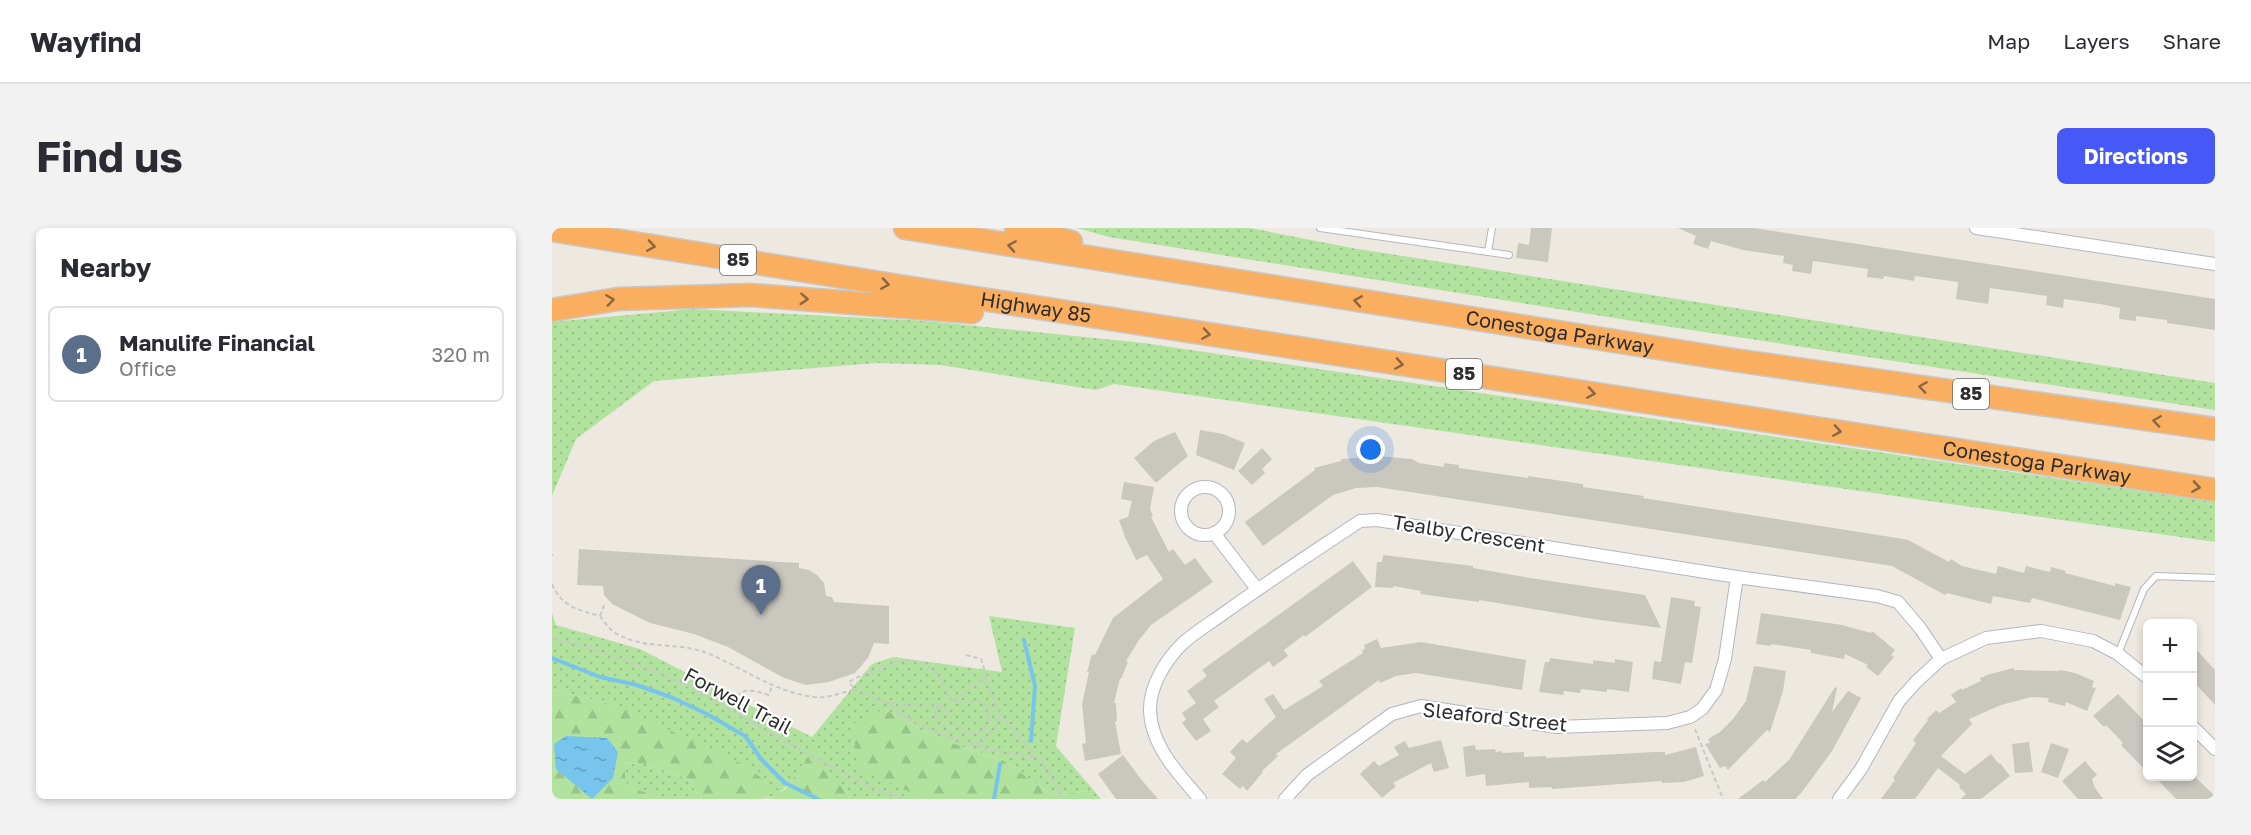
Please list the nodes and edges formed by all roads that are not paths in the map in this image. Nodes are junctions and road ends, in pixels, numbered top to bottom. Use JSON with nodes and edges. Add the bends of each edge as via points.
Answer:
{"nodes":[{"id":1,"x":905,"y":228,"type":"edge"},
{"id":2,"x":1016,"y":228,"type":"edge"},
{"id":3,"x":1320,"y":228,"type":"edge"},
{"id":4,"x":1492,"y":228,"type":"edge"},
{"id":5,"x":1976,"y":228,"type":"edge"},
{"id":6,"x":552,"y":230,"type":"edge"},
{"id":7,"x":1488,"y":252,"type":"junction"},
{"id":8,"x":1509,"y":255,"type":"dead end"},
{"id":9,"x":2215,"y":264,"type":"edge"},
{"id":10,"x":1215,"y":279,"type":"junction"},
{"id":11,"x":552,"y":310,"type":"edge"},
{"id":12,"x":1148,"y":325,"type":"junction"},
{"id":13,"x":2215,"y":429,"type":"edge"},
{"id":14,"x":2215,"y":490,"type":"edge"},
{"id":15,"x":1214,"y":533,"type":"dead end"},
{"id":16,"x":1737,"y":576,"type":"junction"},
{"id":17,"x":2215,"y":578,"type":"edge"},
{"id":18,"x":1257,"y":589,"type":"junction"},
{"id":19,"x":2118,"y":654,"type":"junction"},
{"id":20,"x":1941,"y":659,"type":"junction"},
{"id":21,"x":2143,"y":674,"type":"edge"},
{"id":22,"x":2194,"y":727,"type":"edge"},
{"id":23,"x":2215,"y":749,"type":"edge"},
{"id":24,"x":1200,"y":799,"type":"edge"},
{"id":25,"x":1285,"y":799,"type":"edge"},
{"id":26,"x":1839,"y":799,"type":"edge"}],
"edges":[{"from":10,"to":1,"type":"highway","name":"Conestoga Parkway","number":"85","one_way":true},
{"from":2,"to":10,"type":"highway"},
{"from":3,"to":7,"type":"lane"},
{"from":4,"to":7,"type":"lane"},
{"from":5,"to":9,"type":"street"},
{"from":6,"to":12,"type":"highway","name":"Highway 85","number":"85","one_way":true},
{"from":7,"to":8,"type":"lane"},
{"from":13,"to":10,"type":"highway","name":"Conestoga Parkway","number":"85","one_way":true,"via":[[1727,359]]},
{"from":11,"to":12,"type":"highway","one_way":true,"via":[[618,299],[751,295]]},
{"from":12,"to":14,"type":"highway","name":"Conestoga Parkway","number":"85","one_way":true},
{"from":15,"to":18,"type":"street"},
{"from":16,"to":18,"type":"street","name":"Tealby Crescent","via":[[1377,520],[1360,521]]},
{"from":16,"to":20,"type":"street","name":"Tealby Crescent","via":[[1898,602]]},
{"from":16,"to":25,"type":"street","name":"Sleaford Street","via":[[1725,659],[1716,690],[1702,709],[1690,717],[1667,723],[1556,728],[1421,706],[1392,714],[1307,775]]},
{"from":17,"to":19,"type":"lane","via":[[2156,576],[2144,589]]},
{"from":18,"to":24,"type":"street","name":"Tealby Crescent","via":[[1183,643],[1165,664],[1155,686],[1150,708],[1155,736],[1164,754]]},
{"from":19,"to":20,"type":"street","via":[[2093,641],[2041,630],[1986,638]]},
{"from":19,"to":21,"type":"street"},
{"from":20,"to":26,"type":"street","via":[[1899,702]]},
{"from":22,"to":23,"type":"street"}]}
